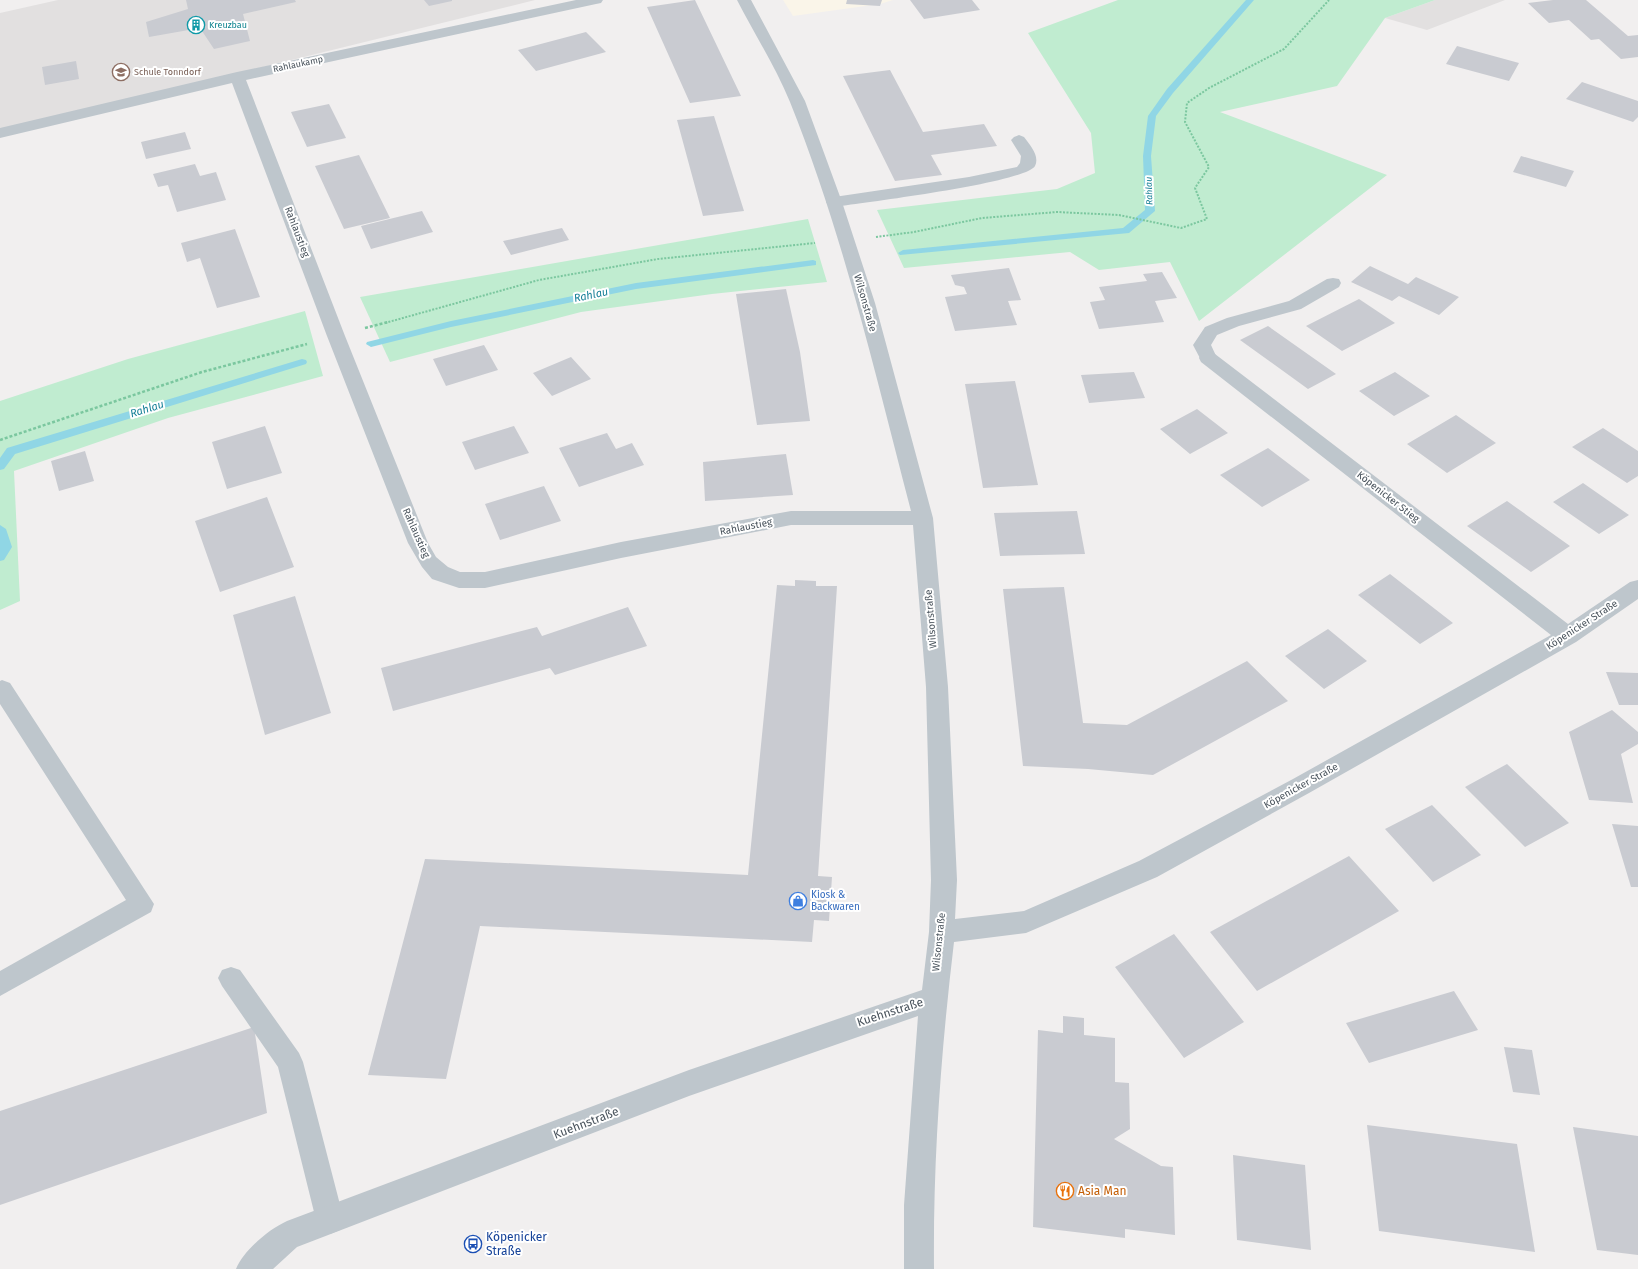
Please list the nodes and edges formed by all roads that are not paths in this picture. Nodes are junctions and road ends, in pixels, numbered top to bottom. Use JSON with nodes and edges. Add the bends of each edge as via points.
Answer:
{"nodes":[{"id":1,"x":596,"y":0,"type":"edge"},
{"id":2,"x":744,"y":0,"type":"edge"},
{"id":3,"x":237,"y":77,"type":"junction"},
{"id":4,"x":0,"y":133,"type":"edge"},
{"id":5,"x":1019,"y":140,"type":"dead end"},
{"id":6,"x":834,"y":202,"type":"junction"},
{"id":7,"x":1333,"y":283,"type":"dead end"},
{"id":8,"x":1208,"y":358,"type":"joint"},
{"id":9,"x":923,"y":518,"type":"junction"},
{"id":10,"x":1638,"y":588,"type":"edge"},
{"id":11,"x":1568,"y":636,"type":"junction"},
{"id":12,"x":2,"y":689,"type":"dead end"},
{"id":13,"x":942,"y":932,"type":"junction"},
{"id":14,"x":231,"y":978,"type":"dead end"},
{"id":15,"x":0,"y":984,"type":"edge"},
{"id":16,"x":933,"y":999,"type":"junction"},
{"id":17,"x":330,"y":1220,"type":"junction"},
{"id":18,"x":251,"y":1269,"type":"edge"},
{"id":19,"x":919,"y":1269,"type":"edge"}],
"edges":[{"from":1,"to":3,"type":"street","name":"Rahlaukamp"},
{"from":2,"to":6,"type":"street","name":"Wilsonstraße","via":[[797,100]]},
{"from":3,"to":4,"type":"street","name":"Rahlaukamp"},
{"from":3,"to":9,"type":"street","name":"Rahlaustieg","via":[[418,543],[429,562],[440,573],[459,580],[485,580],[621,550],[791,518]]},
{"from":5,"to":6,"type":"lane","via":[[1029,156],[1028,165],[1022,170],[969,182]]},
{"from":6,"to":9,"type":"street","name":"Wilsonstraße","via":[[866,303]]},
{"from":7,"to":8,"type":"lane","via":[[1295,305],[1233,322],[1211,331],[1202,345]]},
{"from":8,"to":11,"type":"street","name":"Köpenicker Stieg"},
{"from":9,"to":13,"type":"street","name":"Wilsonstraße","via":[[937,687],[944,880]]},
{"from":10,"to":11,"type":"street","name":"Köpenicker Straße"},
{"from":11,"to":13,"type":"street","name":"Köpenicker Straße","via":[[1148,869],[1026,922]]},
{"from":12,"to":15,"type":"lane","via":[[142,904]]},
{"from":13,"to":16,"type":"street","name":"Wilsonstraße"},
{"from":14,"to":17,"type":"lane","via":[[290,1062]]},
{"from":16,"to":17,"type":"street","name":"Kuehnstraße","via":[[763,1056]]},
{"from":16,"to":19,"type":"street","name":"Wilsonstraße","via":[[919,1206]]},
{"from":17,"to":18,"type":"street","name":"Kuehnstraße","via":[[287,1236]]}]}
